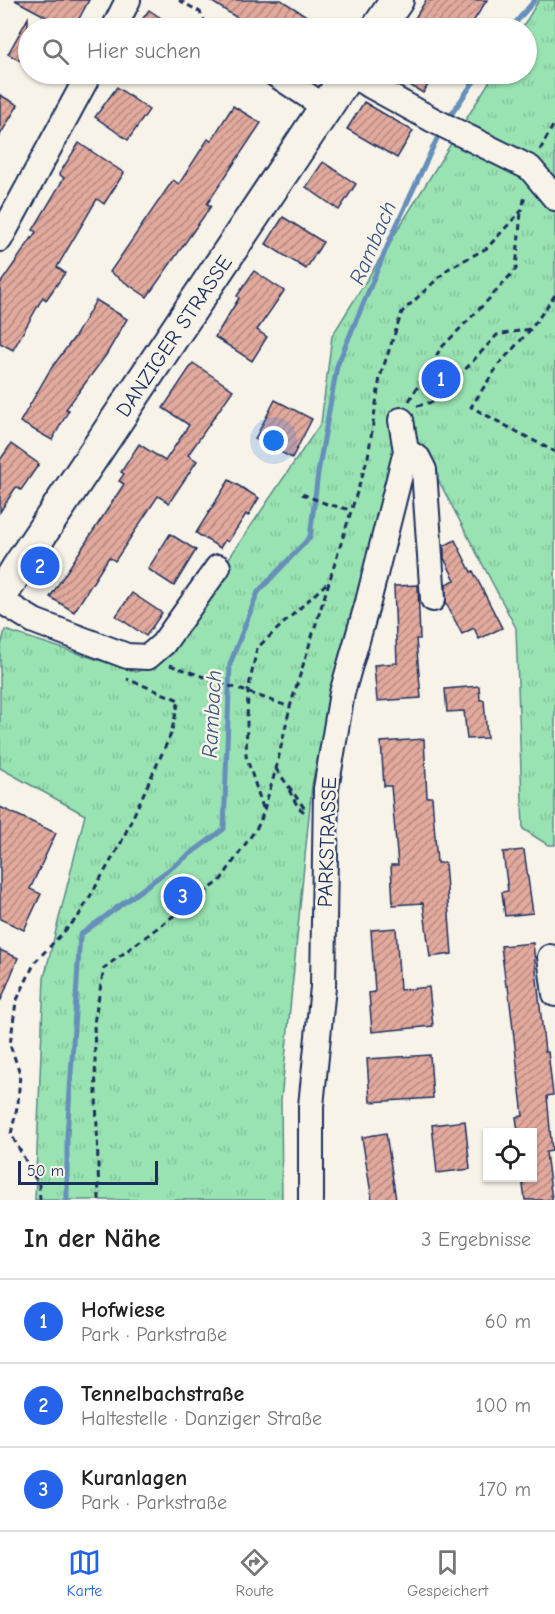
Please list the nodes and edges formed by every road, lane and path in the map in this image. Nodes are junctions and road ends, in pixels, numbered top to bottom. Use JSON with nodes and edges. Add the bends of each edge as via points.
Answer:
{"nodes":[{"id":1,"x":128,"y":0,"type":"edge"},
{"id":2,"x":179,"y":0,"type":"edge"},
{"id":3,"x":397,"y":0,"type":"edge"},
{"id":4,"x":119,"y":18,"type":"edge"},
{"id":5,"x":203,"y":18,"type":"edge"},
{"id":6,"x":385,"y":18,"type":"edge"},
{"id":7,"x":84,"y":84,"type":"edge"},
{"id":8,"x":290,"y":84,"type":"edge"},
{"id":9,"x":341,"y":84,"type":"edge"},
{"id":10,"x":366,"y":84,"type":"edge"},
{"id":11,"x":326,"y":107,"type":"junction"},
{"id":12,"x":555,"y":122,"type":"edge"},
{"id":13,"x":530,"y":168,"type":"junction"},
{"id":14,"x":555,"y":198,"type":"edge"},
{"id":15,"x":522,"y":210,"type":"junction"},
{"id":16,"x":0,"y":239,"type":"edge"},
{"id":17,"x":555,"y":295,"type":"edge"},
{"id":18,"x":531,"y":329,"type":"junction"},
{"id":19,"x":402,"y":415,"type":"junction"},
{"id":20,"x":406,"y":451,"type":"junction"},
{"id":21,"x":555,"y":452,"type":"edge"},
{"id":22,"x":302,"y":494,"type":"dead end"},
{"id":23,"x":351,"y":510,"type":"junction"},
{"id":24,"x":219,"y":567,"type":"dead end"},
{"id":25,"x":329,"y":581,"type":"junction"},
{"id":26,"x":433,"y":598,"type":"dead end"},
{"id":27,"x":0,"y":599,"type":"edge"},
{"id":28,"x":148,"y":657,"type":"junction"},
{"id":29,"x":126,"y":678,"type":"dead end"},
{"id":30,"x":248,"y":691,"type":"junction"},
{"id":31,"x":290,"y":706,"type":"junction"},
{"id":32,"x":276,"y":769,"type":"junction"},
{"id":33,"x":264,"y":810,"type":"junction"},
{"id":34,"x":306,"y":813,"type":"dead end"},
{"id":35,"x":550,"y":957,"type":"dead end"},
{"id":36,"x":555,"y":994,"type":"edge"},
{"id":37,"x":40,"y":1200,"type":"edge"},
{"id":38,"x":99,"y":1200,"type":"edge"},
{"id":39,"x":311,"y":1200,"type":"edge"}],
"edges":[{"from":1,"to":4,"type":"street"},
{"from":2,"to":5,"type":"path"},
{"from":3,"to":6,"type":"main road"},
{"from":7,"to":16,"type":"street"},
{"from":8,"to":11,"type":"street"},
{"from":9,"to":11,"type":"main road","name":"DANZIGER STRASSE"},
{"from":10,"to":13,"type":"street","name":"DANZIGER STRASSE"},
{"from":11,"to":27,"type":"main road","name":"DANZIGER STRASSE"},
{"from":12,"to":13,"type":"path"},
{"from":13,"to":14,"type":"street","name":"DANZIGER STRASSE"},
{"from":13,"to":15,"type":"path"},
{"from":15,"to":19,"type":"path","via":[[516,269],[441,348]]},
{"from":15,"to":23,"type":"path","via":[[487,248],[447,270],[402,312],[380,377],[368,457]]},
{"from":17,"to":18,"type":"path"},
{"from":18,"to":19,"type":"path","via":[[497,335],[436,401]]},
{"from":18,"to":21,"type":"path","via":[[500,364],[471,407]]},
{"from":19,"to":20,"type":"street","name":"PARKSTRASSE"},
{"from":20,"to":26,"type":"street","via":[[418,458],[424,470]]},
{"from":20,"to":39,"type":"street","name":"PARKSTRASSE","via":[[342,693],[326,789],[323,987],[311,1106]]},
{"from":22,"to":23,"type":"path"},
{"from":23,"to":25,"type":"path"},
{"from":24,"to":28,"type":"street","via":[[163,644]]},
{"from":25,"to":30,"type":"path","via":[[257,648]]},
{"from":25,"to":31,"type":"path"},
{"from":27,"to":28,"type":"street","name":"DANZIGER STRASSE","via":[[34,621],[127,656]]},
{"from":28,"to":30,"type":"path"},
{"from":29,"to":37,"type":"path","via":[[179,700],[171,734],[120,845],[78,917],[35,962],[16,1002],[10,1045],[20,1073],[11,1134],[39,1185]]},
{"from":30,"to":31,"type":"path"},
{"from":30,"to":33,"type":"path","via":[[246,756]]},
{"from":31,"to":32,"type":"path"},
{"from":32,"to":33,"type":"path"},
{"from":32,"to":34,"type":"path"},
{"from":33,"to":38,"type":"path","via":[[260,823],[220,881],[104,968],[94,1023]]},
{"from":35,"to":36,"type":"street"}]}
